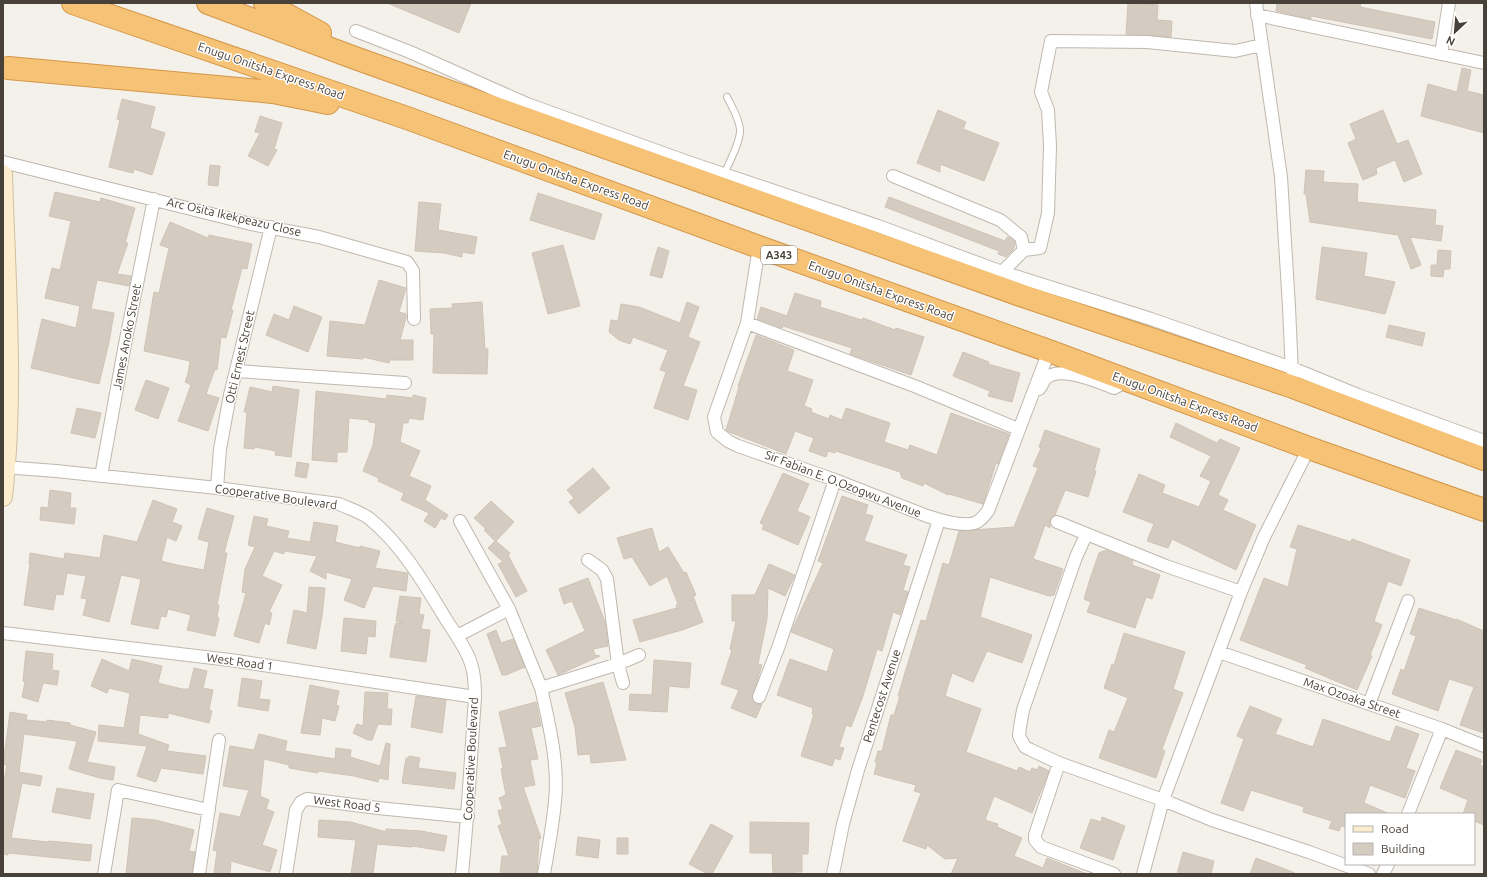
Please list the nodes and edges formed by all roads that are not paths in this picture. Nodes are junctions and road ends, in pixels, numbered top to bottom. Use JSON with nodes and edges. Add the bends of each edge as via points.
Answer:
{"nodes":[{"id":1,"x":73,"y":3,"type":"edge"},
{"id":2,"x":208,"y":3,"type":"edge"},
{"id":3,"x":265,"y":3,"type":"edge"},
{"id":4,"x":1256,"y":3,"type":"edge"},
{"id":5,"x":1449,"y":3,"type":"edge"},
{"id":6,"x":1257,"y":15,"type":"junction"},
{"id":7,"x":356,"y":30,"type":"dead end"},
{"id":8,"x":1262,"y":45,"type":"junction"},
{"id":9,"x":1442,"y":54,"type":"junction"},
{"id":10,"x":356,"y":58,"type":"junction"},
{"id":11,"x":1484,"y":63,"type":"edge"},
{"id":12,"x":5,"y":68,"type":"edge"},
{"id":13,"x":727,"y":97,"type":"dead end"},
{"id":14,"x":406,"y":118,"type":"junction"},
{"id":15,"x":3,"y":162,"type":"edge"},
{"id":16,"x":3,"y":174,"type":"edge"},
{"id":17,"x":724,"y":174,"type":"junction"},
{"id":18,"x":893,"y":176,"type":"dead end"},
{"id":19,"x":154,"y":199,"type":"junction"},
{"id":20,"x":271,"y":228,"type":"junction"},
{"id":21,"x":759,"y":247,"type":"junction"},
{"id":22,"x":1024,"y":250,"type":"junction"},
{"id":23,"x":1002,"y":272,"type":"junction"},
{"id":24,"x":414,"y":319,"type":"dead end"},
{"id":25,"x":747,"y":322,"type":"junction"},
{"id":26,"x":1049,"y":350,"type":"junction"},
{"id":27,"x":237,"y":371,"type":"junction"},
{"id":28,"x":1292,"y":377,"type":"junction"},
{"id":29,"x":1127,"y":380,"type":"junction"},
{"id":30,"x":405,"y":383,"type":"dead end"},
{"id":31,"x":1032,"y":395,"type":"junction"},
{"id":32,"x":1018,"y":429,"type":"junction"},
{"id":33,"x":1484,"y":441,"type":"edge"},
{"id":34,"x":1309,"y":448,"type":"junction"},
{"id":35,"x":1484,"y":459,"type":"edge"},
{"id":36,"x":5,"y":467,"type":"edge"},
{"id":37,"x":101,"y":476,"type":"junction"},
{"id":38,"x":835,"y":480,"type":"junction"},
{"id":39,"x":217,"y":488,"type":"junction"},
{"id":40,"x":3,"y":497,"type":"edge"},
{"id":41,"x":1484,"y":510,"type":"edge"},
{"id":42,"x":939,"y":520,"type":"junction"},
{"id":43,"x":460,"y":521,"type":"dead end"},
{"id":44,"x":1057,"y":522,"type":"dead end"},
{"id":45,"x":1086,"y":534,"type":"junction"},
{"id":46,"x":588,"y":560,"type":"dead end"},
{"id":47,"x":1241,"y":592,"type":"junction"},
{"id":48,"x":1408,"y":601,"type":"dead end"},
{"id":49,"x":509,"y":609,"type":"junction"},
{"id":50,"x":3,"y":633,"type":"edge"},
{"id":51,"x":456,"y":636,"type":"junction"},
{"id":52,"x":1219,"y":652,"type":"junction"},
{"id":53,"x":639,"y":655,"type":"dead end"},
{"id":54,"x":618,"y":664,"type":"junction"},
{"id":55,"x":623,"y":683,"type":"dead end"},
{"id":56,"x":541,"y":688,"type":"junction"},
{"id":57,"x":759,"y":696,"type":"dead end"},
{"id":58,"x":475,"y":697,"type":"junction"},
{"id":59,"x":1369,"y":704,"type":"junction"},
{"id":60,"x":1442,"y":729,"type":"junction"},
{"id":61,"x":219,"y":740,"type":"dead end"},
{"id":62,"x":1484,"y":746,"type":"edge"},
{"id":63,"x":1059,"y":763,"type":"junction"},
{"id":64,"x":1163,"y":800,"type":"junction"},
{"id":65,"x":209,"y":810,"type":"junction"},
{"id":66,"x":1408,"y":813,"type":"edge"},
{"id":67,"x":468,"y":817,"type":"junction"},
{"id":68,"x":1388,"y":865,"type":"edge"},
{"id":69,"x":104,"y":874,"type":"edge"},
{"id":70,"x":199,"y":874,"type":"edge"},
{"id":71,"x":286,"y":874,"type":"edge"},
{"id":72,"x":462,"y":874,"type":"edge"},
{"id":73,"x":544,"y":874,"type":"edge"},
{"id":74,"x":833,"y":874,"type":"edge"},
{"id":75,"x":1114,"y":874,"type":"edge"},
{"id":76,"x":1143,"y":874,"type":"edge"},
{"id":77,"x":1369,"y":874,"type":"edge"},
{"id":78,"x":1383,"y":874,"type":"edge"}],
"edges":[{"from":1,"to":14,"type":"highway","name":"Enugu Onitsha Express Road","number":"A343"},
{"from":2,"to":10,"type":"highway"},
{"from":3,"to":10,"type":"highway","via":[[346,47]]},
{"from":4,"to":6,"type":"street"},
{"from":5,"to":9,"type":"street"},
{"from":6,"to":8,"type":"street"},
{"from":6,"to":9,"type":"street"},
{"from":7,"to":17,"type":"street","via":[[526,104]]},
{"from":8,"to":22,"type":"street","via":[[1235,51],[1147,42],[1051,41],[1041,92],[1048,110],[1048,212],[1040,248]]},
{"from":8,"to":28,"type":"street","via":[[1280,177]]},
{"from":9,"to":11,"type":"street"},
{"from":10,"to":28,"type":"highway","via":[[1034,299]]},
{"from":12,"to":14,"type":"highway","via":[[273,92]]},
{"from":13,"to":17,"type":"lane","via":[[738,119],[740,136]]},
{"from":14,"to":21,"type":"highway","name":"Enugu Onitsha Express Road","number":"A343"},
{"from":15,"to":19,"type":"street","name":"Arc Osita Ikekpeazu Close"},
{"from":16,"to":36,"type":"main road","via":[[10,397]]},
{"from":17,"to":23,"type":"street","via":[[878,226]]},
{"from":18,"to":22,"type":"street","via":[[1000,220],[1021,237]]},
{"from":19,"to":20,"type":"street","name":"Arc Osita Ikekpeazu Close"},
{"from":19,"to":37,"type":"street","name":"James Anoko Street"},
{"from":20,"to":24,"type":"street","name":"Arc Osita Ikekpeazu Close","via":[[319,237],[407,262],[413,271]]},
{"from":20,"to":27,"type":"street","name":"Otti Ernest Street"},
{"from":21,"to":25,"type":"street","name":"Sir Fabian E. O.Ozogwu Avenue"},
{"from":21,"to":26,"type":"highway","name":"Enugu Onitsha Express Road","number":"A343"},
{"from":22,"to":23,"type":"street"},
{"from":23,"to":28,"type":"street","via":[[1151,319]]},
{"from":25,"to":32,"type":"street"},
{"from":25,"to":38,"type":"street","name":"Sir Fabian E. O.Ozogwu Avenue","via":[[714,417],[717,432],[738,446]]},
{"from":26,"to":29,"type":"highway","name":"Enugu Onitsha Express Road","number":"A343"},
{"from":26,"to":31,"type":"street","name":"Sir Fabian E. O.Ozogwu Avenue"},
{"from":27,"to":30,"type":"street"},
{"from":27,"to":39,"type":"street","name":"Otti Ernest Street","via":[[220,450]]},
{"from":28,"to":33,"type":"street","via":[[1358,395]]},
{"from":28,"to":35,"type":"highway"},
{"from":29,"to":31,"type":"street","via":[[1114,388],[1083,376],[1054,374],[1046,378]]},
{"from":29,"to":34,"type":"highway","name":"Enugu Onitsha Express Road","number":"A343"},
{"from":31,"to":32,"type":"street","name":"Sir Fabian E. O.Ozogwu Avenue"},
{"from":32,"to":42,"type":"street","name":"Sir Fabian E. O.Ozogwu Avenue","via":[[984,517],[965,524]]},
{"from":34,"to":41,"type":"highway","name":"Enugu Onitsha Express Road","number":"A343"},
{"from":34,"to":47,"type":"street","via":[[1264,537]]},
{"from":36,"to":37,"type":"street","name":"Cooperative Boulevard"},
{"from":36,"to":40,"type":"main road"},
{"from":37,"to":39,"type":"street","name":"Cooperative Boulevard"},
{"from":38,"to":42,"type":"street","name":"Sir Fabian E. O.Ozogwu Avenue"},
{"from":38,"to":57,"type":"street"},
{"from":39,"to":51,"type":"street","name":"Cooperative Boulevard","via":[[340,504],[369,519],[393,541],[423,582]]},
{"from":42,"to":74,"type":"street","name":"Pentecost Avenue","via":[[858,770]]},
{"from":43,"to":49,"type":"street"},
{"from":44,"to":45,"type":"street"},
{"from":45,"to":47,"type":"street"},
{"from":45,"to":63,"type":"street","via":[[1023,710],[1020,727],[1019,736],[1025,747]]},
{"from":46,"to":54,"type":"street","via":[[602,570],[607,579]]},
{"from":47,"to":52,"type":"street"},
{"from":48,"to":59,"type":"street"},
{"from":49,"to":51,"type":"street"},
{"from":49,"to":56,"type":"street"},
{"from":50,"to":58,"type":"street","name":"West Road 1","via":[[230,660]]},
{"from":51,"to":58,"type":"street","name":"Cooperative Boulevard","via":[[472,666]]},
{"from":52,"to":59,"type":"street","name":"Max Ozoaka Street"},
{"from":52,"to":64,"type":"street"},
{"from":53,"to":54,"type":"street"},
{"from":54,"to":55,"type":"street"},
{"from":54,"to":56,"type":"street"},
{"from":56,"to":73,"type":"street","via":[[555,762],[556,800]]},
{"from":58,"to":67,"type":"street","name":"Cooperative Boulevard"},
{"from":59,"to":60,"type":"street","name":"Max Ozoaka Street"},
{"from":60,"to":62,"type":"street","name":"Max Ozoaka Street"},
{"from":60,"to":66,"type":"street"},
{"from":61,"to":65,"type":"street"},
{"from":63,"to":64,"type":"street"},
{"from":63,"to":75,"type":"street","via":[[1035,840],[1041,847]]},
{"from":64,"to":76,"type":"street"},
{"from":64,"to":77,"type":"street","via":[[1212,820]]},
{"from":65,"to":69,"type":"street","via":[[118,790]]},
{"from":65,"to":70,"type":"street"},
{"from":67,"to":71,"type":"street","name":"West Road 5","via":[[306,798],[296,810]]},
{"from":67,"to":72,"type":"street","name":"Cooperative Boulevard"},
{"from":68,"to":78,"type":"street"}]}
